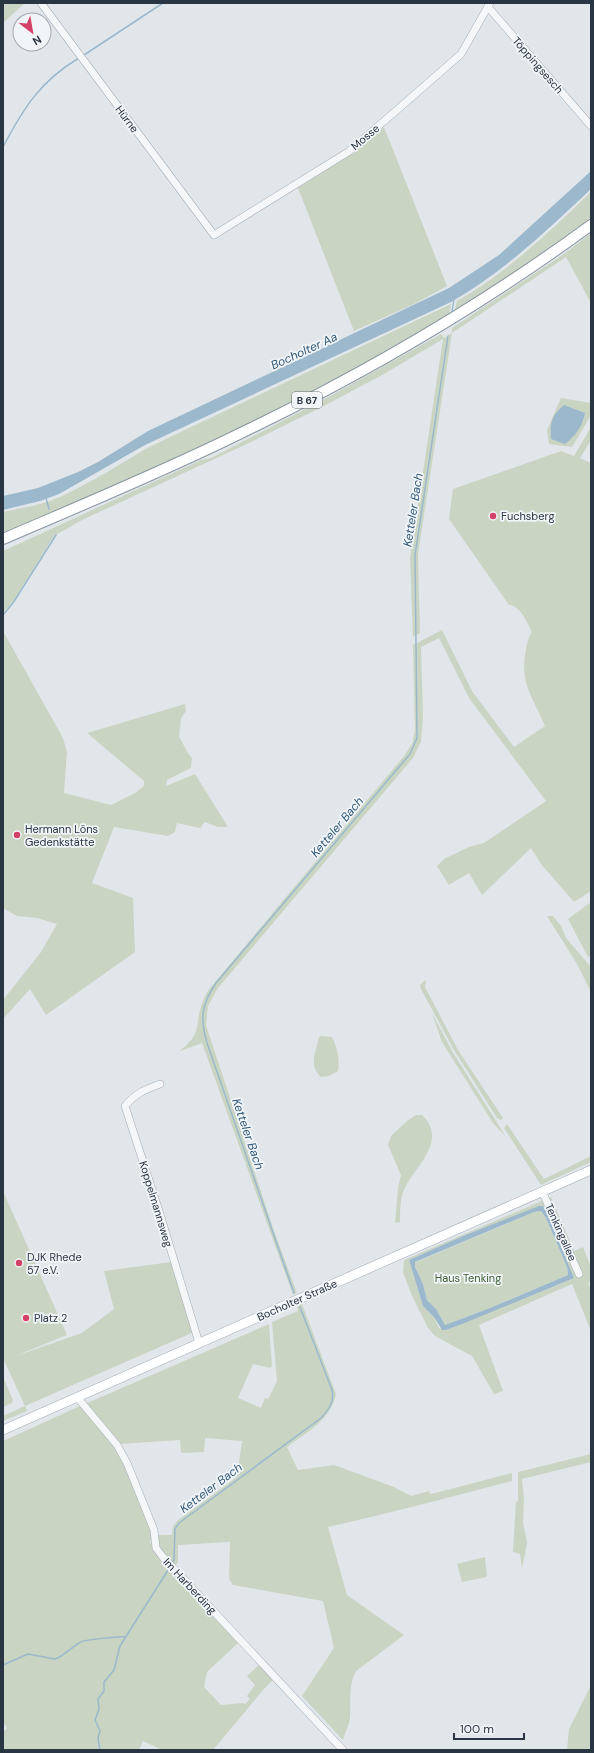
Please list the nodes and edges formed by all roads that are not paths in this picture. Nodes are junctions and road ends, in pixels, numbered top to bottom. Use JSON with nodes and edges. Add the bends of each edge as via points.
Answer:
{"nodes":[{"id":1,"x":41,"y":3,"type":"edge"},
{"id":2,"x":489,"y":5,"type":"edge"},
{"id":3,"x":591,"y":126,"type":"edge"},
{"id":4,"x":591,"y":225,"type":"edge"},
{"id":5,"x":591,"y":229,"type":"edge"},
{"id":6,"x":214,"y":234,"type":"joint"},
{"id":7,"x":3,"y":540,"type":"edge"},
{"id":8,"x":3,"y":544,"type":"edge"},
{"id":9,"x":160,"y":1084,"type":"dead end"},
{"id":10,"x":591,"y":1170,"type":"edge"},
{"id":11,"x":542,"y":1191,"type":"junction"},
{"id":12,"x":579,"y":1274,"type":"dead end"},
{"id":13,"x":199,"y":1343,"type":"junction"},
{"id":14,"x":77,"y":1397,"type":"junction"},
{"id":15,"x":3,"y":1430,"type":"edge"},
{"id":16,"x":343,"y":1750,"type":"edge"}],
"edges":[{"from":1,"to":6,"type":"street","name":"Hürne"},
{"from":2,"to":3,"type":"street","name":"Töppingsesch"},
{"from":2,"to":6,"type":"street","name":"Mosse","via":[[461,54],[348,152]]},
{"from":4,"to":7,"type":"highway","number":"B 67","via":[[488,296],[401,350],[316,396],[158,472]]},
{"from":5,"to":8,"type":"highway","number":"B 67","via":[[485,302],[402,353],[319,399],[194,460]]},
{"from":9,"to":13,"type":"street","name":"Koppelmannsweg","via":[[132,1097],[125,1106]]},
{"from":10,"to":11,"type":"main road","name":"Bocholter Straße"},
{"from":11,"to":12,"type":"street","name":"Tenkingallee"},
{"from":11,"to":13,"type":"main road","name":"Bocholter Straße"},
{"from":13,"to":14,"type":"main road","name":"Bocholter Straße"},
{"from":14,"to":15,"type":"main road","name":"Bocholter Straße"},
{"from":14,"to":16,"type":"street","name":"Im Harberding","via":[[117,1445],[128,1463],[154,1530],[156,1548]]}]}
